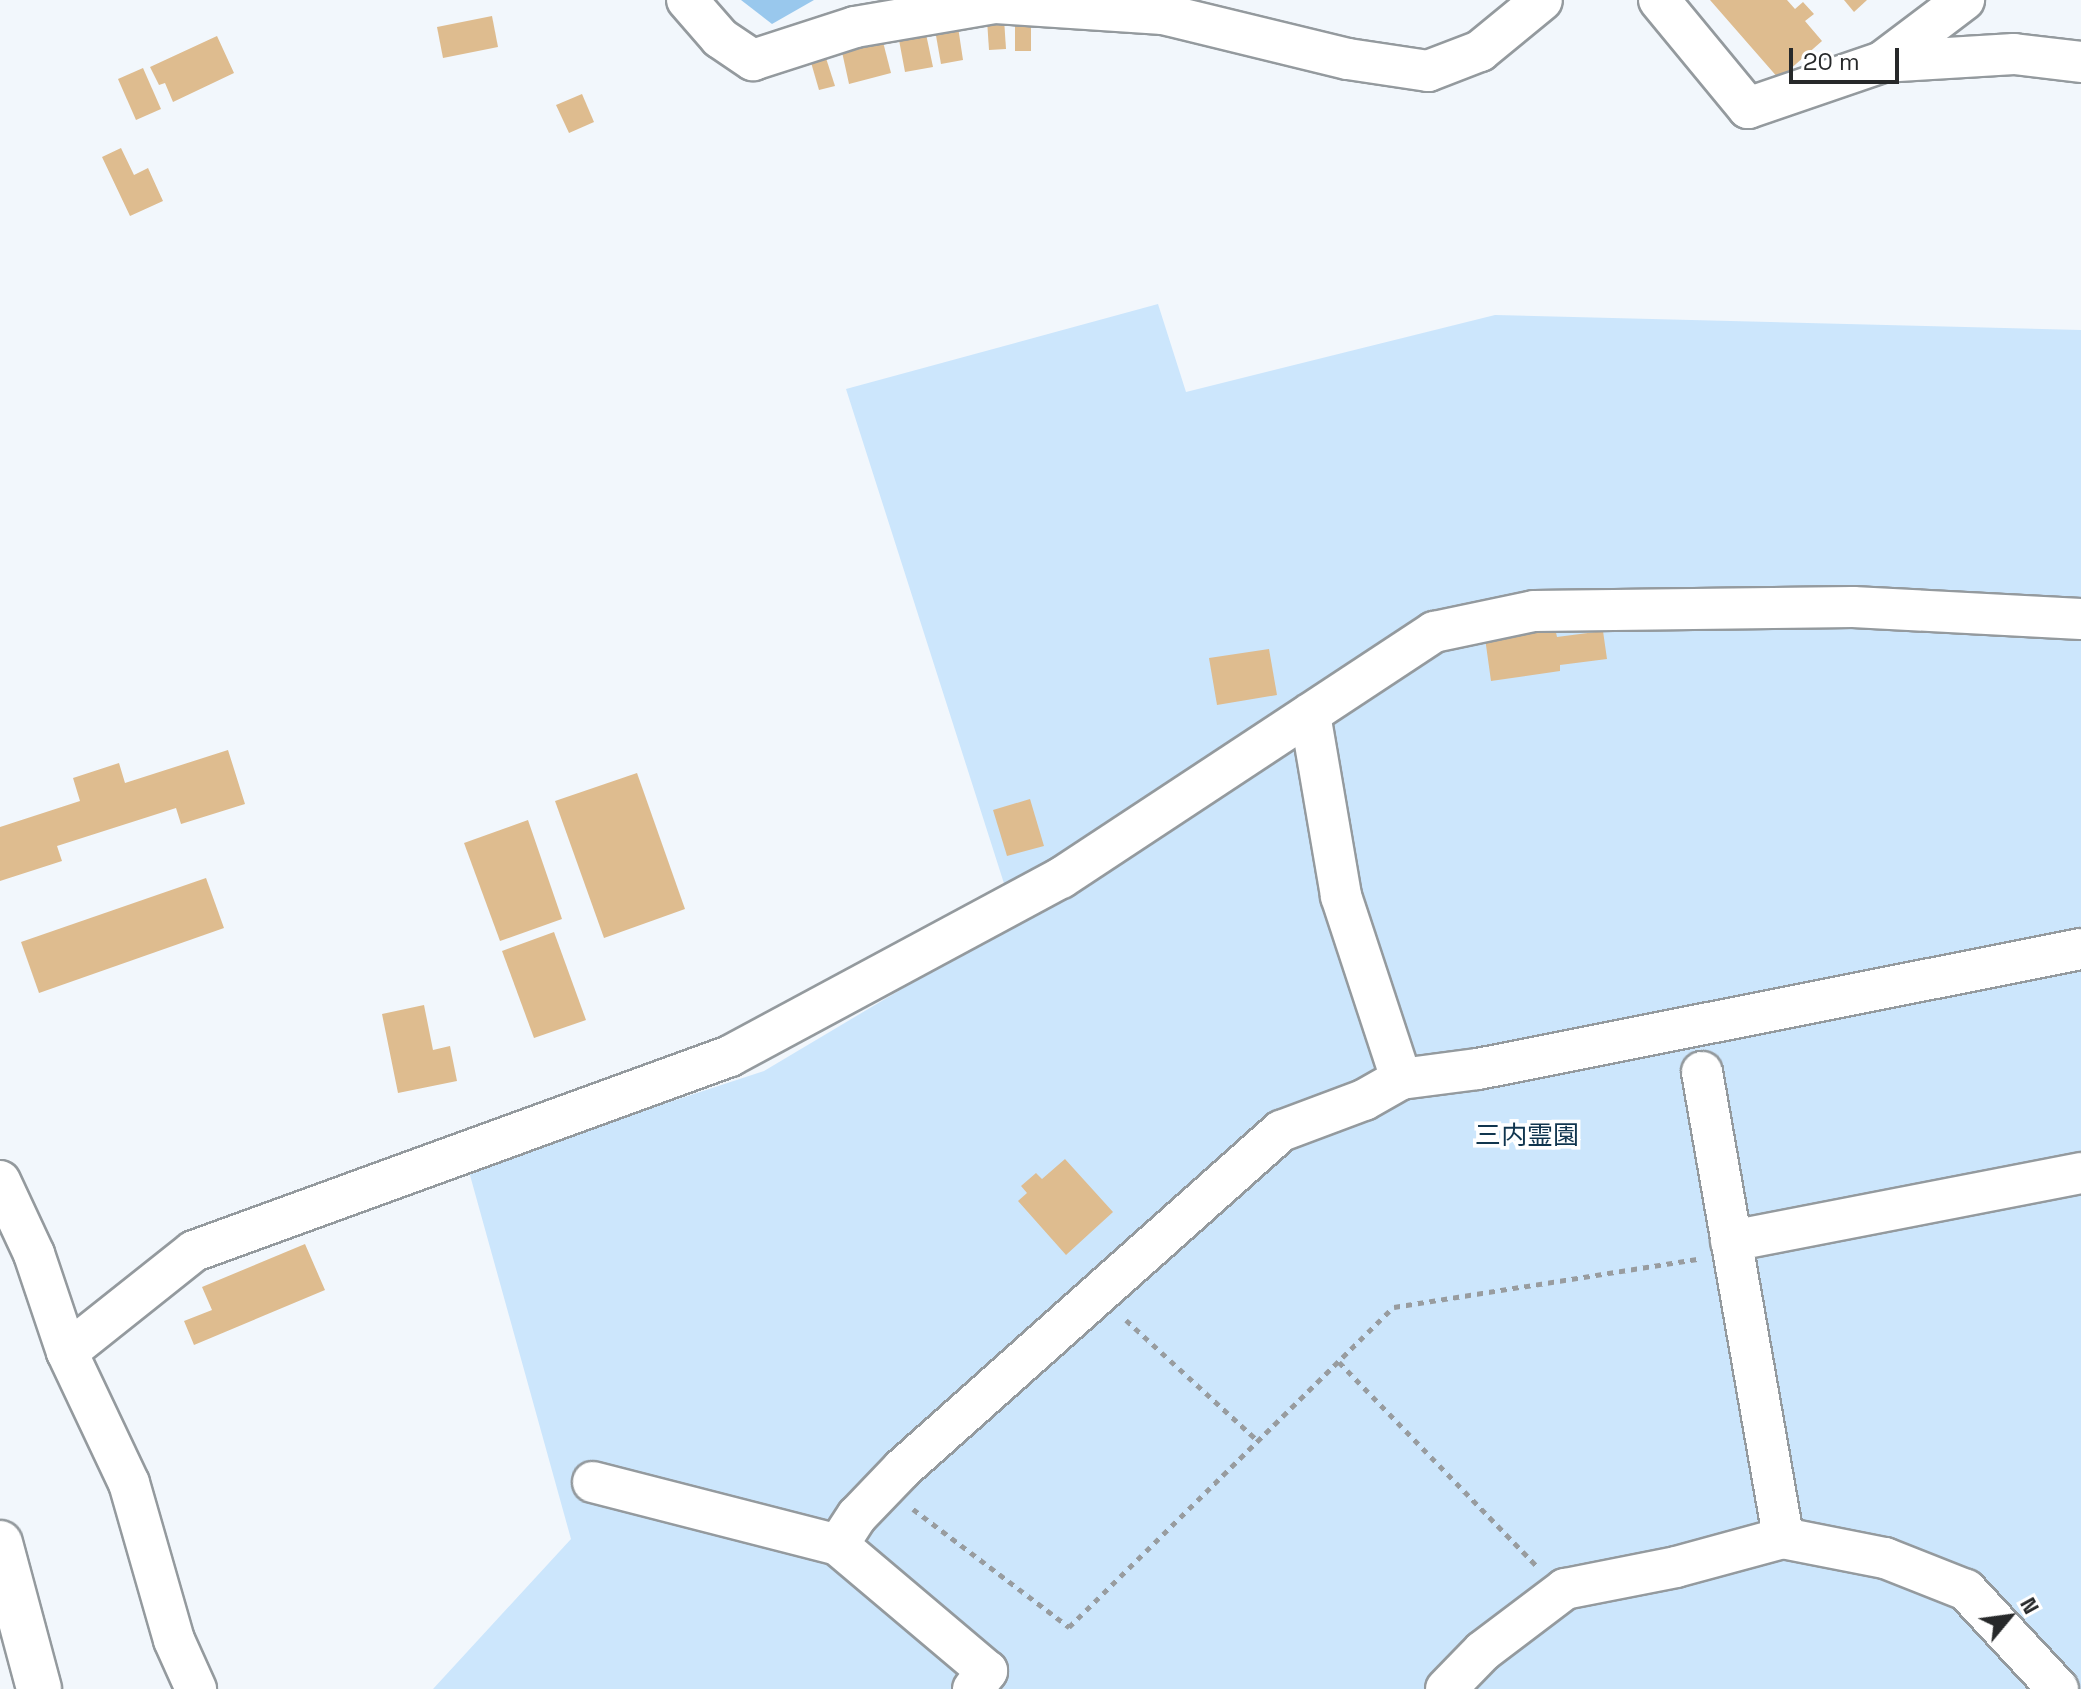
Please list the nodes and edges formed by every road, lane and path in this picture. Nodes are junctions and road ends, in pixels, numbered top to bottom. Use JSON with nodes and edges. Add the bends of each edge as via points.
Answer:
{"nodes":[{"id":1,"x":687,"y":0,"type":"edge"},
{"id":2,"x":1542,"y":0,"type":"edge"},
{"id":3,"x":1659,"y":0,"type":"edge"},
{"id":4,"x":1964,"y":0,"type":"edge"},
{"id":5,"x":1163,"y":7,"type":"edge"},
{"id":6,"x":1882,"y":62,"type":"junction"},
{"id":7,"x":2081,"y":62,"type":"edge"},
{"id":8,"x":2081,"y":619,"type":"edge"},
{"id":9,"x":1310,"y":714,"type":"junction"},
{"id":10,"x":2081,"y":949,"type":"edge"},
{"id":11,"x":1702,"y":1072,"type":"dead end"},
{"id":12,"x":1401,"y":1079,"type":"junction"},
{"id":13,"x":2081,"y":1173,"type":"edge"},
{"id":14,"x":0,"y":1181,"type":"edge"},
{"id":15,"x":1732,"y":1247,"type":"junction"},
{"id":16,"x":1098,"y":1295,"type":"junction"},
{"id":17,"x":67,"y":1352,"type":"junction"},
{"id":18,"x":1339,"y":1362,"type":"junction"},
{"id":19,"x":1258,"y":1441,"type":"junction"},
{"id":20,"x":593,"y":1482,"type":"dead end"},
{"id":21,"x":885,"y":1487,"type":"junction"},
{"id":22,"x":1783,"y":1538,"type":"junction"},
{"id":23,"x":0,"y":1543,"type":"edge"},
{"id":24,"x":838,"y":1545,"type":"junction"},
{"id":25,"x":1550,"y":1600,"type":"junction"},
{"id":26,"x":39,"y":1689,"type":"edge"},
{"id":27,"x":196,"y":1689,"type":"edge"},
{"id":28,"x":973,"y":1689,"type":"edge"},
{"id":29,"x":1446,"y":1689,"type":"edge"},
{"id":30,"x":2058,"y":1689,"type":"edge"}],
"edges":[{"from":1,"to":5,"type":"street","via":[[720,38],[753,60],[855,27],[996,3]]},
{"from":2,"to":5,"type":"street","via":[[1480,51],[1428,71],[1348,59]]},
{"from":3,"to":6,"type":"street","via":[[1748,108]]},
{"from":4,"to":6,"type":"street"},
{"from":6,"to":7,"type":"street","via":[[2014,54]]},
{"from":8,"to":9,"type":"street","via":[[1853,607],[1534,611],[1434,632]]},
{"from":9,"to":12,"type":"street","via":[[1341,896]]},
{"from":9,"to":17,"type":"street","via":[[1061,878],[730,1056],[194,1251]]},
{"from":10,"to":12,"type":"street","via":[[1478,1069]]},
{"from":11,"to":15,"type":"street"},
{"from":12,"to":16,"type":"street","via":[[1364,1100],[1281,1131]]},
{"from":13,"to":15,"type":"street"},
{"from":14,"to":17,"type":"street","via":[[34,1254]]},
{"from":15,"to":18,"type":"path","via":[[1394,1307]]},
{"from":15,"to":22,"type":"street"},
{"from":16,"to":19,"type":"path"},
{"from":16,"to":21,"type":"street"},
{"from":17,"to":27,"type":"street","via":[[129,1483],[174,1640]]},
{"from":18,"to":19,"type":"path"},
{"from":18,"to":25,"type":"path","via":[[1535,1564]]},
{"from":19,"to":21,"type":"path","via":[[1069,1627]]},
{"from":20,"to":24,"type":"street"},
{"from":21,"to":24,"type":"street"},
{"from":22,"to":25,"type":"street","via":[[1565,1589]]},
{"from":22,"to":30,"type":"street","via":[[1885,1558],[1966,1590]]},
{"from":23,"to":26,"type":"highway"},
{"from":24,"to":28,"type":"street","via":[[987,1671]]},
{"from":25,"to":29,"type":"street","via":[[1483,1651]]}]}
